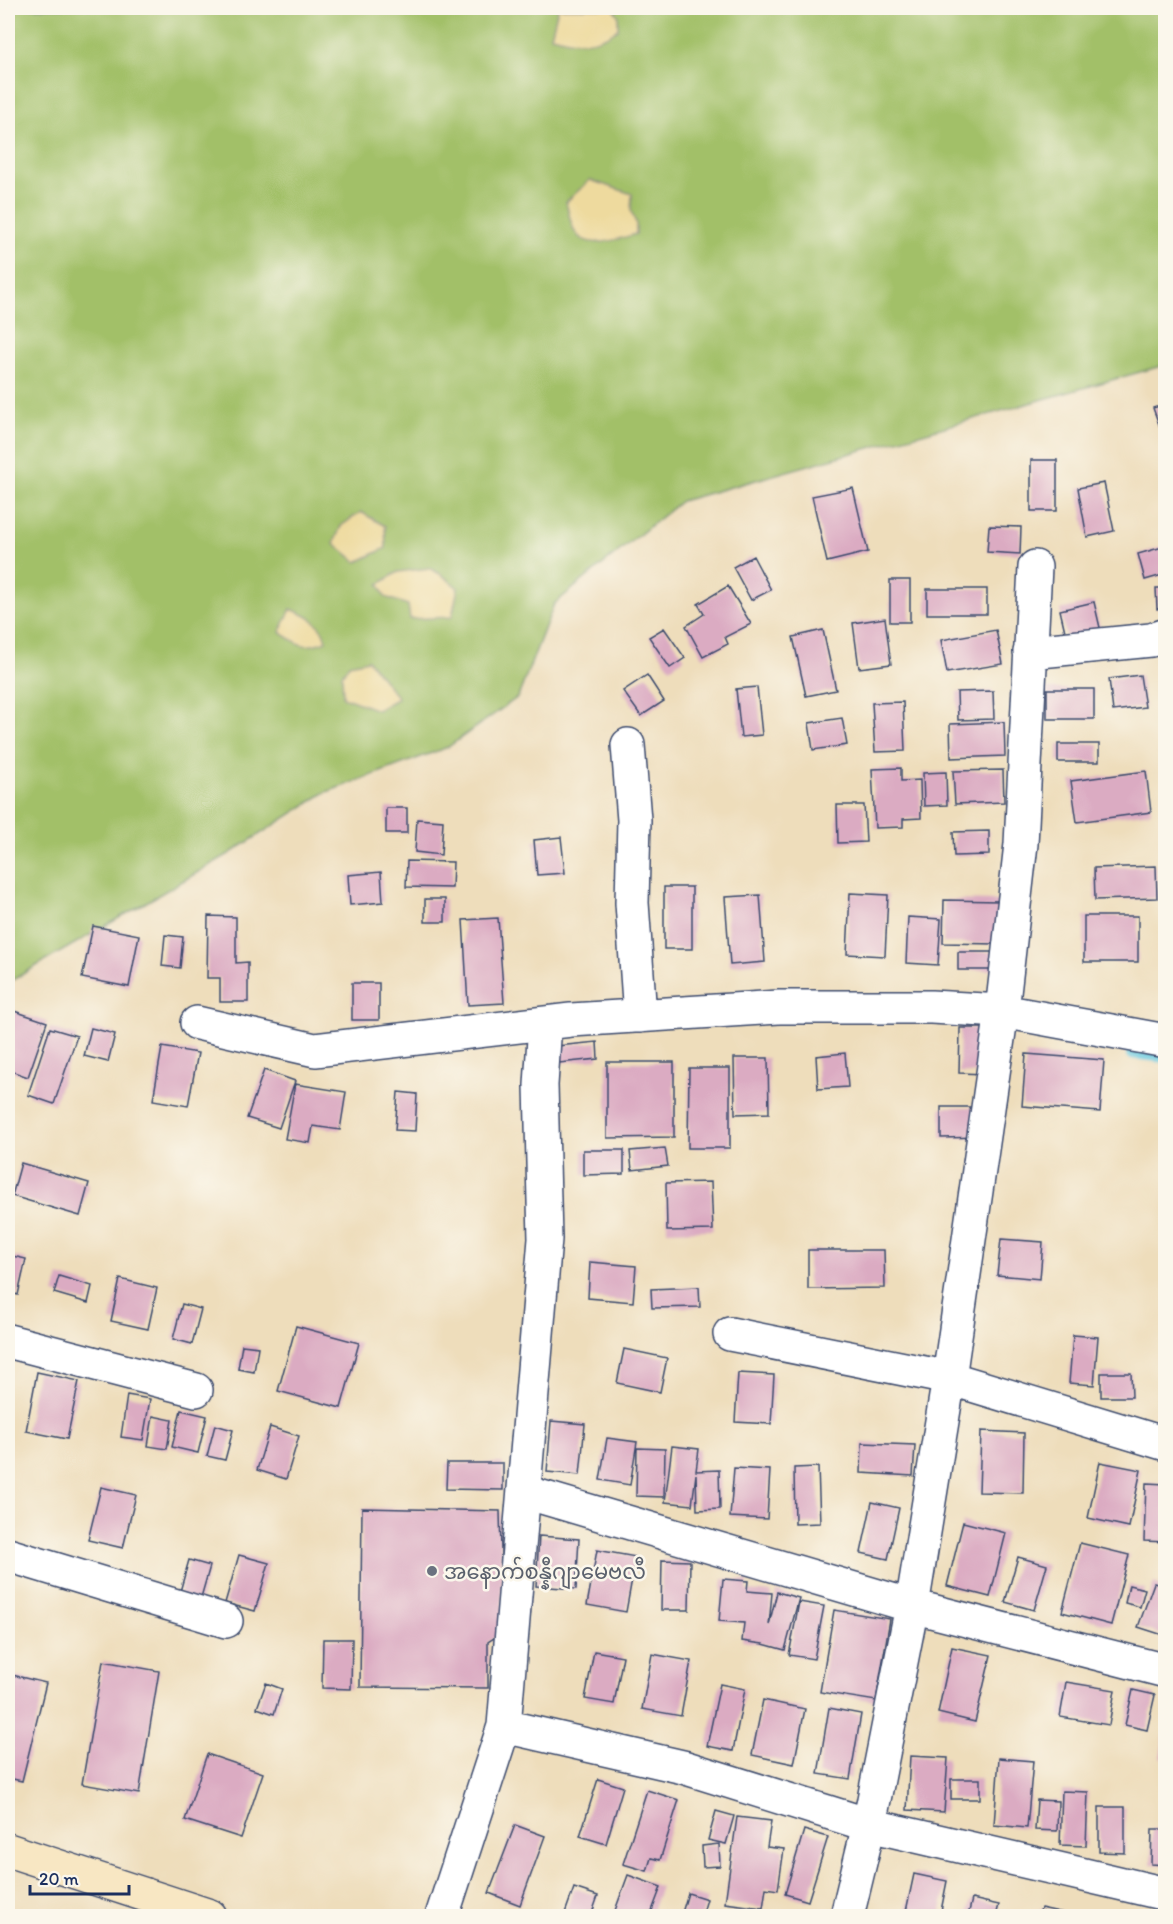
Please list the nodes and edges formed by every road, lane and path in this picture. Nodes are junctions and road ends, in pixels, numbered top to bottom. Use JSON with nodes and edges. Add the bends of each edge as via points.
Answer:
{"nodes":[{"id":1,"x":1035,"y":567,"type":"dead end"},
{"id":2,"x":1166,"y":635,"type":"edge"},
{"id":3,"x":1030,"y":652,"type":"junction"},
{"id":4,"x":628,"y":745,"type":"dead end"},
{"id":5,"x":1002,"y":1011,"type":"junction"},
{"id":6,"x":640,"y":1016,"type":"junction"},
{"id":7,"x":197,"y":1023,"type":"dead end"},
{"id":8,"x":545,"y":1023,"type":"junction"},
{"id":9,"x":1166,"y":1041,"type":"edge"},
{"id":10,"x":730,"y":1334,"type":"dead end"},
{"id":11,"x":8,"y":1341,"type":"edge"},
{"id":12,"x":949,"y":1378,"type":"junction"},
{"id":13,"x":196,"y":1390,"type":"dead end"},
{"id":14,"x":1166,"y":1444,"type":"edge"},
{"id":15,"x":525,"y":1492,"type":"junction"},
{"id":16,"x":8,"y":1555,"type":"edge"},
{"id":17,"x":912,"y":1606,"type":"junction"},
{"id":18,"x":226,"y":1621,"type":"dead end"},
{"id":19,"x":1166,"y":1671,"type":"edge"},
{"id":20,"x":504,"y":1726,"type":"junction"},
{"id":21,"x":869,"y":1825,"type":"junction"},
{"id":22,"x":8,"y":1851,"type":"edge"},
{"id":23,"x":1166,"y":1894,"type":"edge"},
{"id":24,"x":210,"y":1917,"type":"edge"},
{"id":25,"x":442,"y":1917,"type":"edge"},
{"id":26,"x":847,"y":1917,"type":"edge"}],
"edges":[{"from":1,"to":3,"type":"street"},
{"from":2,"to":3,"type":"street","via":[[1151,640]]},
{"from":3,"to":5,"type":"street","via":[[1021,844]]},
{"from":4,"to":6,"type":"street"},
{"from":5,"to":6,"type":"street","via":[[931,1006],[779,1006]]},
{"from":5,"to":9,"type":"street"},
{"from":5,"to":12,"type":"street"},
{"from":6,"to":8,"type":"street"},
{"from":7,"to":8,"type":"street","via":[[315,1050]]},
{"from":8,"to":15,"type":"street","via":[[541,1085],[545,1239]]},
{"from":10,"to":12,"type":"street"},
{"from":11,"to":13,"type":"street"},
{"from":12,"to":14,"type":"street"},
{"from":12,"to":17,"type":"street"},
{"from":15,"to":17,"type":"street"},
{"from":15,"to":20,"type":"street"},
{"from":16,"to":18,"type":"street"},
{"from":17,"to":19,"type":"street"},
{"from":17,"to":21,"type":"street"},
{"from":20,"to":21,"type":"street","via":[[683,1767]]},
{"from":20,"to":25,"type":"street"},
{"from":21,"to":23,"type":"street"},
{"from":21,"to":26,"type":"street"},
{"from":22,"to":24,"type":"main road"}]}
